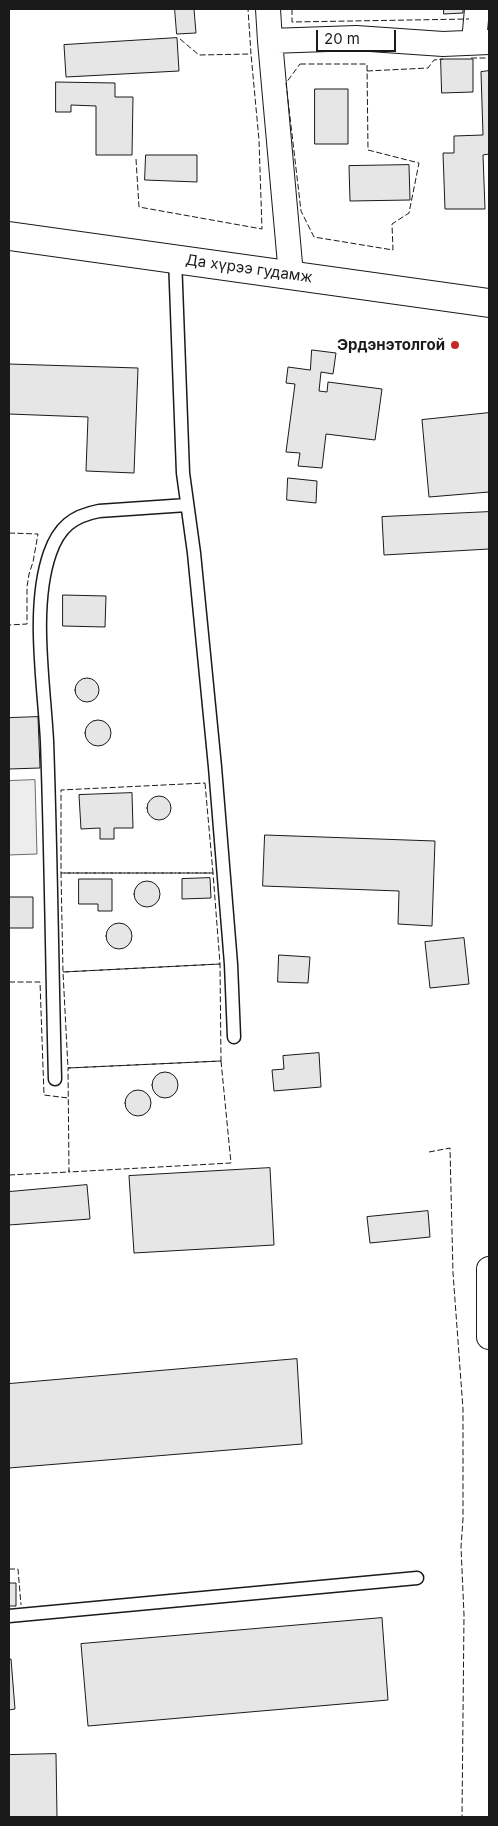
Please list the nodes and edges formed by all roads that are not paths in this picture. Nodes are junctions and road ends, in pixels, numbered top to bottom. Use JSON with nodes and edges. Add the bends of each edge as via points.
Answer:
{"nodes":[{"id":1,"x":268,"y":9,"type":"edge"},
{"id":2,"x":477,"y":9,"type":"edge"},
{"id":3,"x":270,"y":42,"type":"junction"},
{"id":4,"x":482,"y":42,"type":"edge"},
{"id":5,"x":9,"y":236,"type":"edge"},
{"id":6,"x":175,"y":258,"type":"junction"},
{"id":7,"x":291,"y":275,"type":"junction"},
{"id":8,"x":489,"y":303,"type":"edge"},
{"id":9,"x":187,"y":505,"type":"junction"},
{"id":10,"x":234,"y":1037,"type":"dead end"},
{"id":11,"x":55,"y":1078,"type":"dead end"},
{"id":12,"x":489,"y":1268,"type":"edge"},
{"id":13,"x":489,"y":1336,"type":"edge"},
{"id":14,"x":417,"y":1578,"type":"dead end"},
{"id":15,"x":9,"y":1616,"type":"edge"}],
"edges":[{"from":1,"to":3,"type":"street"},
{"from":2,"to":4,"type":"street"},
{"from":3,"to":4,"type":"street","via":[[356,38],[443,44]]},
{"from":3,"to":7,"type":"street"},
{"from":5,"to":6,"type":"main road","name":"Да хүрээ гудамж"},
{"from":6,"to":7,"type":"main road","name":"Да хүрээ гудамж"},
{"from":6,"to":9,"type":"lane"},
{"from":7,"to":8,"type":"main road","name":"Да хүрээ гудамж"},
{"from":9,"to":10,"type":"lane","via":[[215,768]]},
{"from":9,"to":11,"type":"lane","via":[[85,514],[64,528],[50,553],[46,570],[40,636]]},
{"from":12,"to":13,"type":"street"},
{"from":14,"to":15,"type":"lane"}]}
